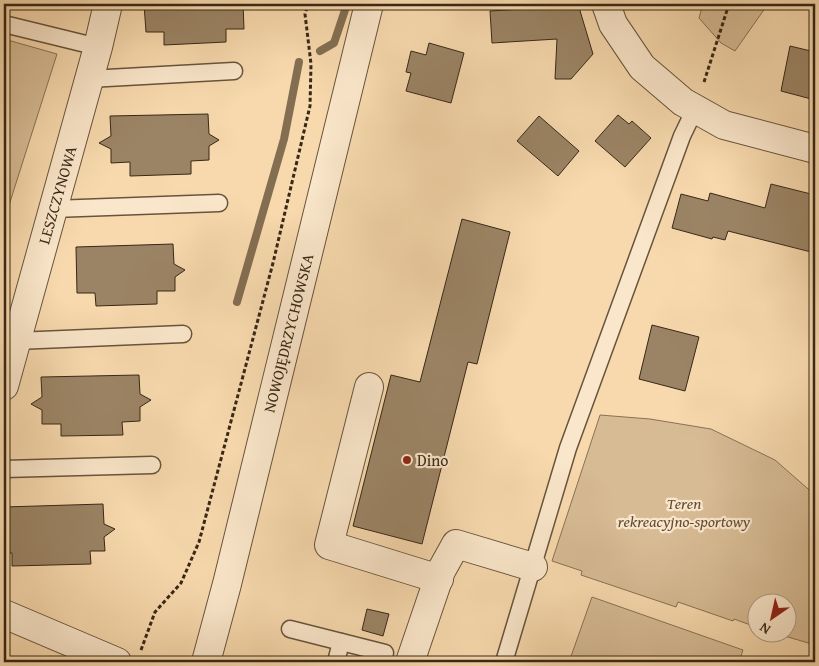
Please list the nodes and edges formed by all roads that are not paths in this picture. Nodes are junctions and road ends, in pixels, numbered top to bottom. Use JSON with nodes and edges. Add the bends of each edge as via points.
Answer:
{"nodes":[{"id":1,"x":108,"y":4,"type":"edge"},
{"id":2,"x":369,"y":4,"type":"edge"},
{"id":3,"x":606,"y":4,"type":"edge"},
{"id":4,"x":4,"y":24,"type":"edge"},
{"id":5,"x":98,"y":48,"type":"junction"},
{"id":6,"x":234,"y":71,"type":"dead end"},
{"id":7,"x":89,"y":79,"type":"junction"},
{"id":8,"x":695,"y":108,"type":"junction"},
{"id":9,"x":815,"y":149,"type":"edge"},
{"id":10,"x":219,"y":203,"type":"dead end"},
{"id":11,"x":53,"y":209,"type":"junction"},
{"id":12,"x":183,"y":334,"type":"dead end"},
{"id":13,"x":16,"y":341,"type":"junction"},
{"id":14,"x":4,"y":386,"type":"edge"},
{"id":15,"x":370,"y":386,"type":"dead end"},
{"id":16,"x":152,"y":465,"type":"dead end"},
{"id":17,"x":4,"y":469,"type":"edge"},
{"id":18,"x":533,"y":567,"type":"junction"},
{"id":19,"x":439,"y":579,"type":"junction"},
{"id":20,"x":4,"y":614,"type":"edge"},
{"id":21,"x":290,"y":628,"type":"dead end"},
{"id":22,"x":341,"y":642,"type":"junction"},
{"id":23,"x":385,"y":653,"type":"dead end"},
{"id":24,"x":129,"y":657,"type":"edge"},
{"id":25,"x":206,"y":662,"type":"edge"},
{"id":26,"x":336,"y":662,"type":"edge"},
{"id":27,"x":410,"y":662,"type":"edge"},
{"id":28,"x":504,"y":662,"type":"edge"}],
"edges":[{"from":1,"to":5,"type":"street","name":"LESZCZYNOWA"},
{"from":2,"to":25,"type":"street","name":"NOWOJĘDRZYCHOWSKA"},
{"from":3,"to":8,"type":"street","via":[[613,24],[642,67],[683,102]]},
{"from":4,"to":5,"type":"lane"},
{"from":5,"to":7,"type":"street","name":"LESZCZYNOWA"},
{"from":6,"to":7,"type":"lane"},
{"from":7,"to":11,"type":"street","name":"LESZCZYNOWA"},
{"from":8,"to":9,"type":"street","via":[[724,125]]},
{"from":8,"to":18,"type":"lane","via":[[571,439]]},
{"from":10,"to":11,"type":"lane"},
{"from":11,"to":13,"type":"street","name":"LESZCZYNOWA"},
{"from":12,"to":13,"type":"lane"},
{"from":13,"to":14,"type":"street","name":"LESZCZYNOWA"},
{"from":15,"to":19,"type":"street","via":[[329,545]]},
{"from":16,"to":17,"type":"lane"},
{"from":18,"to":19,"type":"street","via":[[456,544]]},
{"from":18,"to":28,"type":"lane"},
{"from":19,"to":27,"type":"street"},
{"from":20,"to":24,"type":"street"},
{"from":21,"to":22,"type":"lane"},
{"from":22,"to":23,"type":"lane"},
{"from":22,"to":26,"type":"lane"}]}
